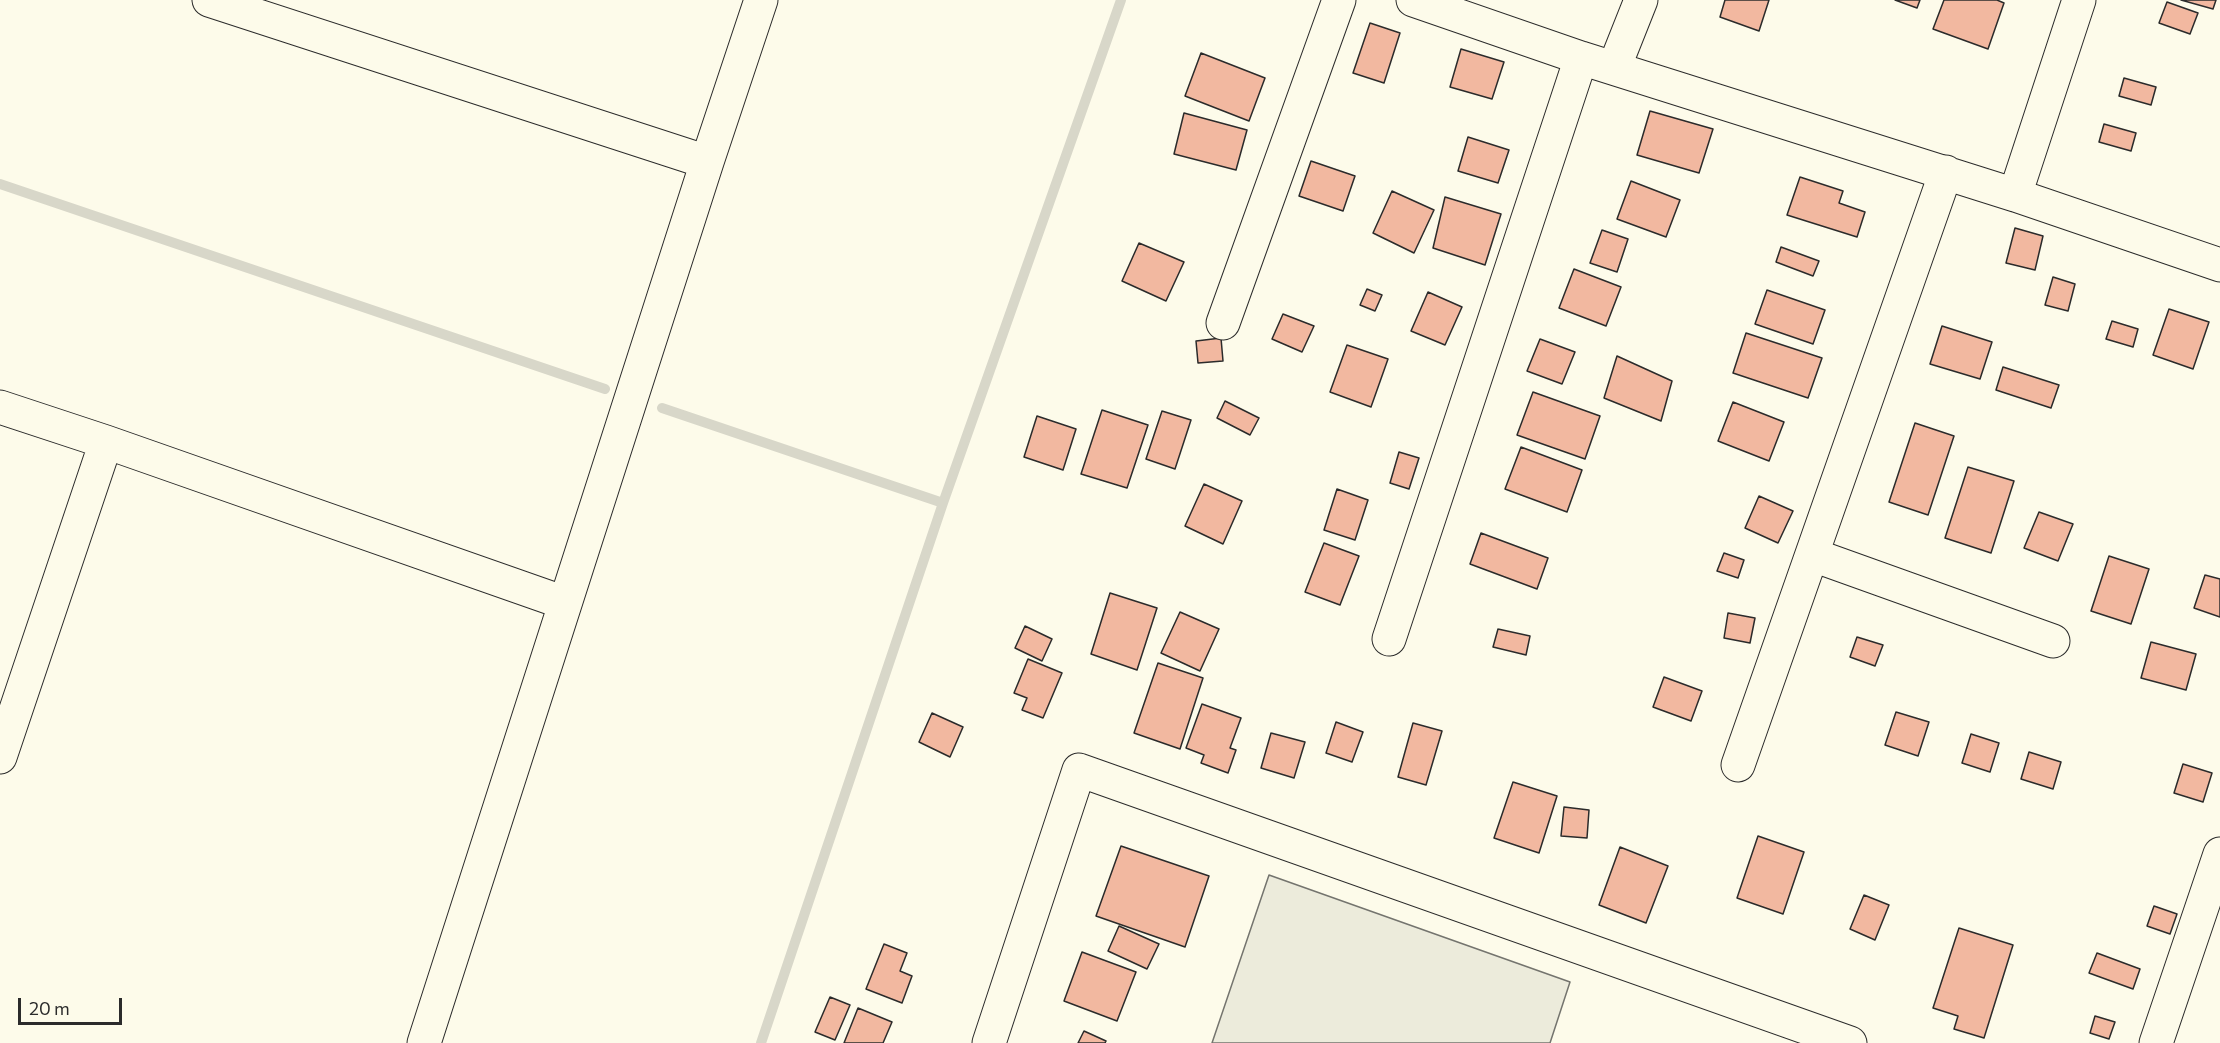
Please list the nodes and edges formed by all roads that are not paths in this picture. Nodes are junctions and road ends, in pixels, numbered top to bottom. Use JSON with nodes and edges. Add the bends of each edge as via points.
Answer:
{"nodes":[{"id":1,"x":209,"y":0,"type":"edge"},
{"id":2,"x":761,"y":0,"type":"edge"},
{"id":3,"x":1339,"y":0,"type":"edge"},
{"id":4,"x":1413,"y":0,"type":"edge"},
{"id":5,"x":1641,"y":0,"type":"edge"},
{"id":6,"x":2079,"y":0,"type":"edge"},
{"id":7,"x":1581,"y":58,"type":"junction"},
{"id":8,"x":1614,"y":68,"type":"junction"},
{"id":9,"x":707,"y":162,"type":"junction"},
{"id":10,"x":1946,"y":172,"type":"junction"},
{"id":11,"x":2014,"y":195,"type":"junction"},
{"id":12,"x":2220,"y":265,"type":"edge"},
{"id":13,"x":1223,"y":323,"type":"dead end"},
{"id":14,"x":0,"y":407,"type":"edge"},
{"id":15,"x":106,"y":442,"type":"junction"},
{"id":16,"x":1813,"y":555,"type":"junction"},
{"id":17,"x":565,"y":603,"type":"junction"},
{"id":18,"x":1389,"y":639,"type":"dead end"},
{"id":19,"x":2053,"y":640,"type":"dead end"},
{"id":20,"x":0,"y":757,"type":"edge"},
{"id":21,"x":1738,"y":765,"type":"dead end"},
{"id":22,"x":2220,"y":854,"type":"edge"},
{"id":23,"x":424,"y":1043,"type":"edge"},
{"id":24,"x":989,"y":1043,"type":"edge"},
{"id":25,"x":1850,"y":1043,"type":"edge"},
{"id":26,"x":2156,"y":1043,"type":"edge"}],
"edges":[{"from":1,"to":9,"type":"street"},
{"from":2,"to":9,"type":"street"},
{"from":3,"to":13,"type":"street"},
{"from":4,"to":7,"type":"street"},
{"from":5,"to":8,"type":"street"},
{"from":6,"to":11,"type":"street"},
{"from":7,"to":8,"type":"street"},
{"from":7,"to":18,"type":"street"},
{"from":8,"to":10,"type":"street"},
{"from":9,"to":17,"type":"street"},
{"from":10,"to":11,"type":"street"},
{"from":10,"to":16,"type":"street"},
{"from":11,"to":12,"type":"street"},
{"from":14,"to":15,"type":"street"},
{"from":15,"to":17,"type":"street"},
{"from":15,"to":20,"type":"street"},
{"from":16,"to":19,"type":"street"},
{"from":16,"to":21,"type":"street"},
{"from":17,"to":23,"type":"street"},
{"from":22,"to":26,"type":"street"},
{"from":24,"to":25,"type":"street","via":[[1079,770]]}]}
